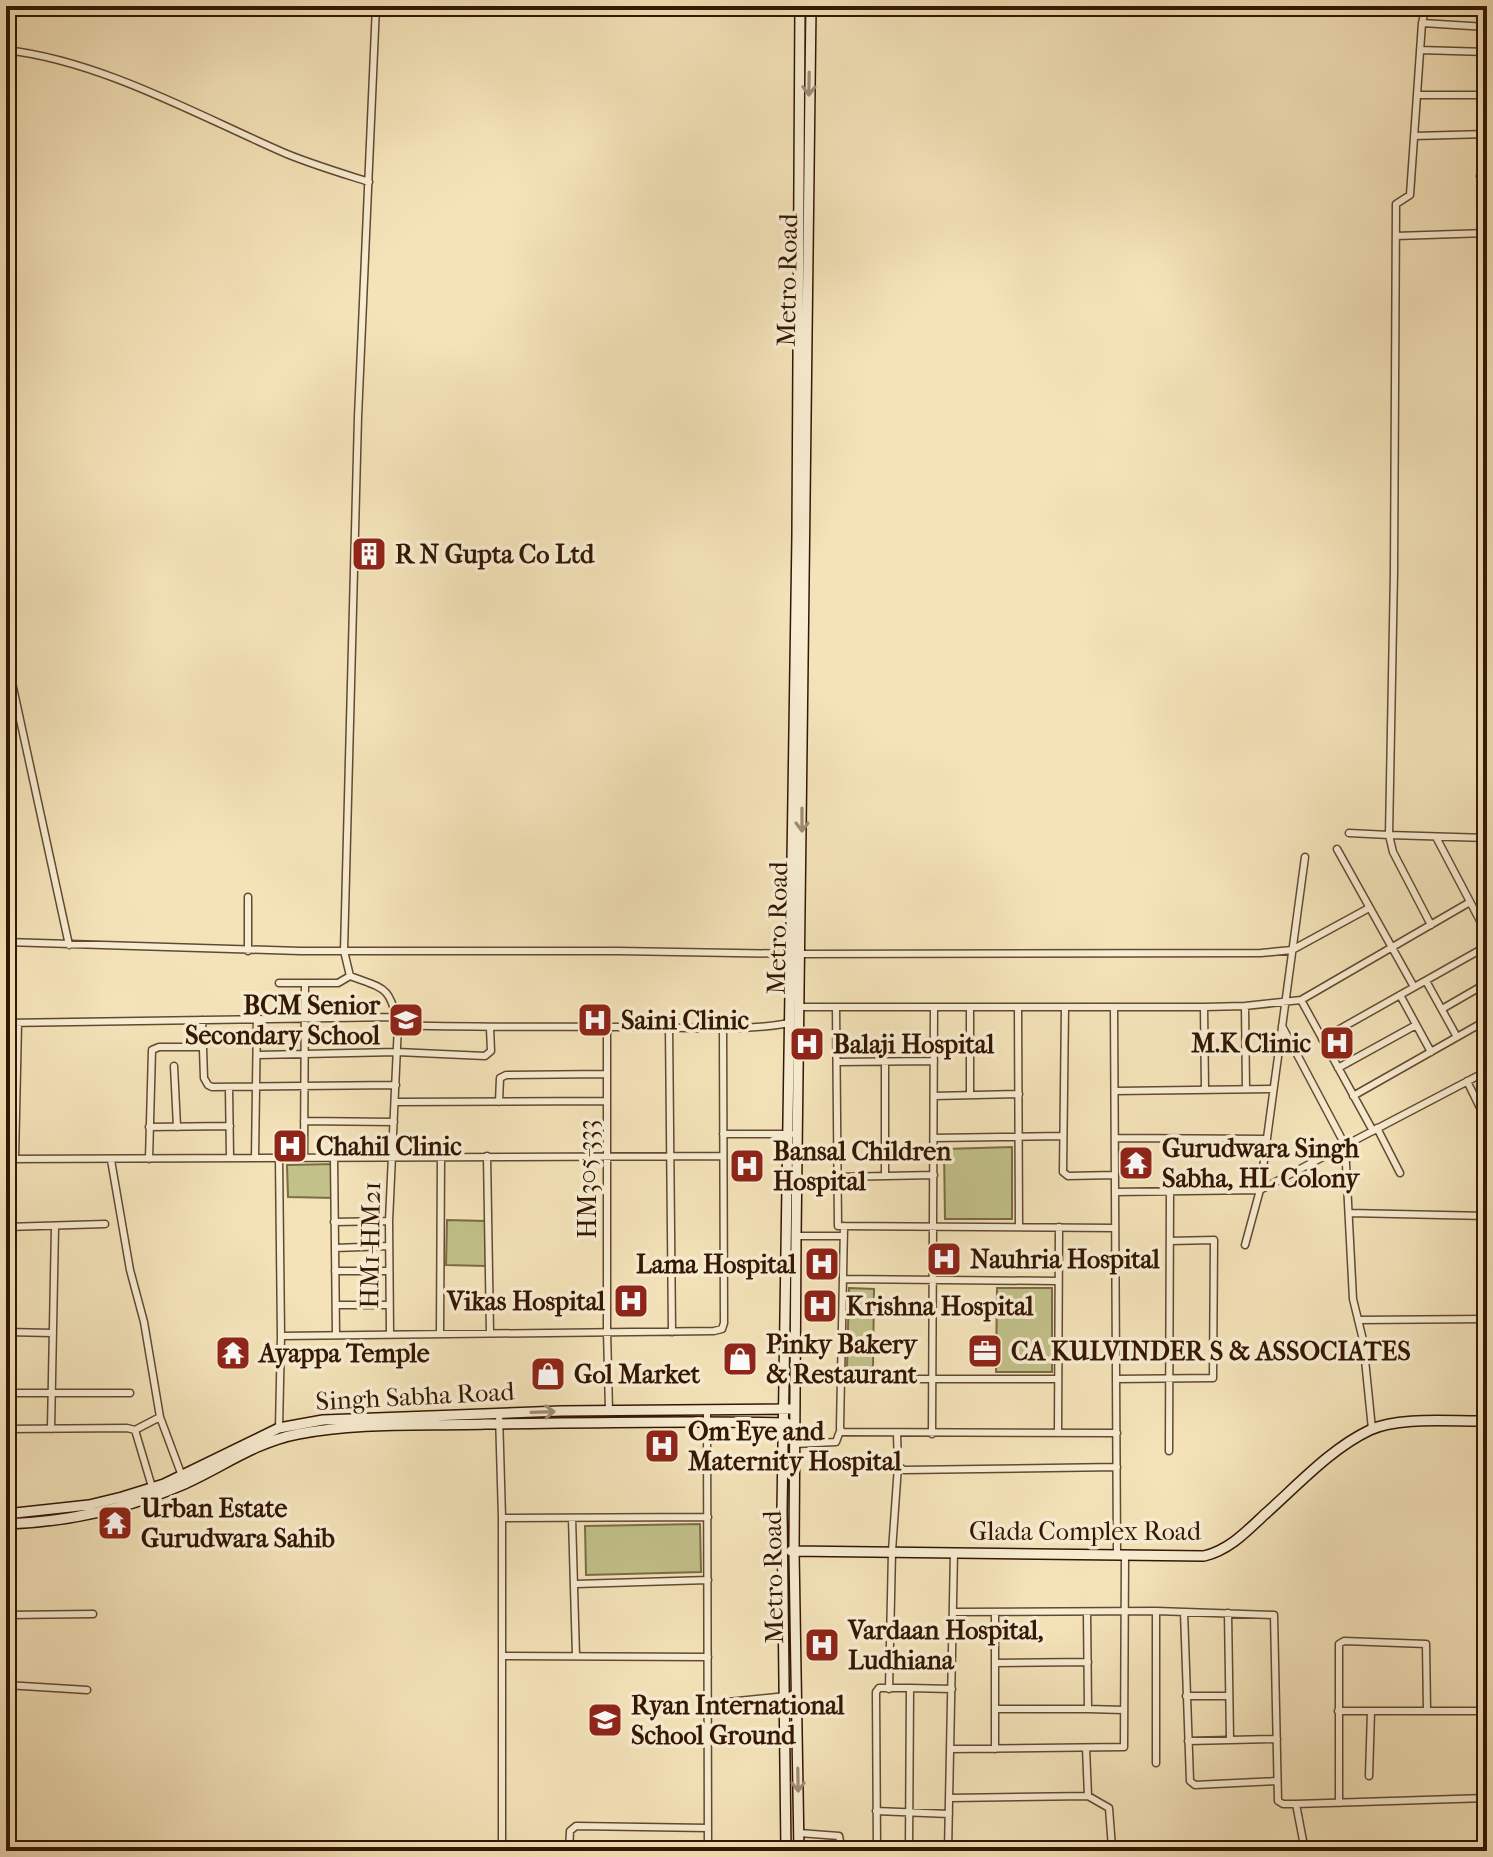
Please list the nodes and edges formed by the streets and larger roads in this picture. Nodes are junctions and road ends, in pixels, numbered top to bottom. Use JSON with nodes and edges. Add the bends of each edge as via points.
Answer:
{"nodes":[{"id":1,"x":376,"y":6,"type":"edge"},
{"id":2,"x":800,"y":6,"type":"edge"},
{"id":3,"x":811,"y":6,"type":"edge"},
{"id":4,"x":1426,"y":6,"type":"edge"},
{"id":5,"x":1422,"y":23,"type":"junction"},
{"id":6,"x":1487,"y":27,"type":"edge"},
{"id":7,"x":6,"y":50,"type":"edge"},
{"id":8,"x":1420,"y":50,"type":"junction"},
{"id":9,"x":1487,"y":52,"type":"edge"},
{"id":10,"x":1417,"y":95,"type":"junction"},
{"id":11,"x":1487,"y":95,"type":"edge"},
{"id":12,"x":1487,"y":134,"type":"edge"},
{"id":13,"x":1414,"y":136,"type":"junction"},
{"id":14,"x":369,"y":182,"type":"junction"},
{"id":15,"x":1487,"y":233,"type":"edge"},
{"id":16,"x":1396,"y":236,"type":"junction"},
{"id":17,"x":6,"y":655,"type":"edge"},
{"id":18,"x":1349,"y":833,"type":"dead end"},
{"id":19,"x":1389,"y":835,"type":"junction"},
{"id":20,"x":1436,"y":837,"type":"junction"},
{"id":21,"x":1487,"y":838,"type":"edge"},
{"id":22,"x":1337,"y":849,"type":"dead end"},
{"id":23,"x":1305,"y":857,"type":"dead end"},
{"id":24,"x":248,"y":897,"type":"dead end"},
{"id":25,"x":1470,"y":902,"type":"junction"},
{"id":26,"x":1369,"y":908,"type":"junction"},
{"id":27,"x":1431,"y":925,"type":"junction"},
{"id":28,"x":1487,"y":934,"type":"edge"},
{"id":29,"x":6,"y":942,"type":"edge"},
{"id":30,"x":69,"y":945,"type":"junction"},
{"id":31,"x":1487,"y":946,"type":"edge"},
{"id":32,"x":1392,"y":948,"type":"junction"},
{"id":33,"x":1292,"y":950,"type":"junction"},
{"id":34,"x":248,"y":951,"type":"junction"},
{"id":35,"x":344,"y":951,"type":"junction"},
{"id":36,"x":794,"y":954,"type":"junction"},
{"id":37,"x":350,"y":976,"type":"junction"},
{"id":38,"x":1426,"y":981,"type":"junction"},
{"id":39,"x":279,"y":983,"type":"dead end"},
{"id":40,"x":1487,"y":983,"type":"edge"},
{"id":41,"x":305,"y":985,"type":"junction"},
{"id":42,"x":1414,"y":987,"type":"junction"},
{"id":43,"x":1400,"y":995,"type":"junction"},
{"id":44,"x":1301,"y":1000,"type":"junction"},
{"id":45,"x":1285,"y":1003,"type":"junction"},
{"id":46,"x":1245,"y":1006,"type":"junction"},
{"id":47,"x":798,"y":1007,"type":"junction"},
{"id":48,"x":836,"y":1007,"type":"junction"},
{"id":49,"x":934,"y":1007,"type":"junction"},
{"id":50,"x":970,"y":1007,"type":"junction"},
{"id":51,"x":1018,"y":1007,"type":"junction"},
{"id":52,"x":1065,"y":1007,"type":"junction"},
{"id":53,"x":1114,"y":1007,"type":"junction"},
{"id":54,"x":1204,"y":1007,"type":"junction"},
{"id":55,"x":1442,"y":1009,"type":"junction"},
{"id":56,"x":257,"y":1017,"type":"junction"},
{"id":57,"x":306,"y":1018,"type":"junction"},
{"id":58,"x":202,"y":1020,"type":"junction"},
{"id":59,"x":1487,"y":1020,"type":"edge"},
{"id":60,"x":397,"y":1021,"type":"junction"},
{"id":61,"x":6,"y":1023,"type":"edge"},
{"id":62,"x":18,"y":1023,"type":"junction"},
{"id":63,"x":792,"y":1023,"type":"junction"},
{"id":64,"x":1416,"y":1025,"type":"junction"},
{"id":65,"x":1282,"y":1026,"type":"junction"},
{"id":66,"x":607,"y":1027,"type":"junction"},
{"id":67,"x":669,"y":1027,"type":"junction"},
{"id":68,"x":723,"y":1027,"type":"junction"},
{"id":69,"x":490,"y":1028,"type":"junction"},
{"id":70,"x":1457,"y":1037,"type":"junction"},
{"id":71,"x":1322,"y":1039,"type":"junction"},
{"id":72,"x":203,"y":1047,"type":"junction"},
{"id":73,"x":397,"y":1052,"type":"junction"},
{"id":74,"x":1431,"y":1052,"type":"junction"},
{"id":75,"x":304,"y":1053,"type":"junction"},
{"id":76,"x":258,"y":1055,"type":"junction"},
{"id":77,"x":934,"y":1061,"type":"junction"},
{"id":78,"x":837,"y":1062,"type":"junction"},
{"id":79,"x":885,"y":1062,"type":"junction"},
{"id":80,"x":174,"y":1066,"type":"dead end"},
{"id":81,"x":1338,"y":1068,"type":"junction"},
{"id":82,"x":1487,"y":1071,"type":"edge"},
{"id":83,"x":607,"y":1074,"type":"junction"},
{"id":84,"x":1467,"y":1081,"type":"junction"},
{"id":85,"x":396,"y":1085,"type":"junction"},
{"id":86,"x":229,"y":1088,"type":"junction"},
{"id":87,"x":256,"y":1088,"type":"junction"},
{"id":88,"x":303,"y":1088,"type":"junction"},
{"id":89,"x":1246,"y":1089,"type":"junction"},
{"id":90,"x":1273,"y":1089,"type":"junction"},
{"id":91,"x":1205,"y":1090,"type":"junction"},
{"id":92,"x":6,"y":1091,"type":"edge"},
{"id":93,"x":17,"y":1091,"type":"junction"},
{"id":94,"x":1115,"y":1091,"type":"junction"},
{"id":95,"x":1019,"y":1094,"type":"junction"},
{"id":96,"x":970,"y":1095,"type":"junction"},
{"id":97,"x":934,"y":1096,"type":"junction"},
{"id":98,"x":1353,"y":1096,"type":"junction"},
{"id":99,"x":607,"y":1101,"type":"junction"},
{"id":100,"x":395,"y":1102,"type":"junction"},
{"id":101,"x":499,"y":1102,"type":"junction"},
{"id":102,"x":304,"y":1121,"type":"junction"},
{"id":103,"x":394,"y":1122,"type":"junction"},
{"id":104,"x":1487,"y":1122,"type":"edge"},
{"id":105,"x":230,"y":1126,"type":"junction"},
{"id":106,"x":149,"y":1127,"type":"junction"},
{"id":107,"x":177,"y":1127,"type":"junction"},
{"id":108,"x":1375,"y":1130,"type":"junction"},
{"id":109,"x":723,"y":1134,"type":"junction"},
{"id":110,"x":794,"y":1134,"type":"junction"},
{"id":111,"x":1019,"y":1136,"type":"junction"},
{"id":112,"x":1063,"y":1136,"type":"junction"},
{"id":113,"x":934,"y":1138,"type":"junction"},
{"id":114,"x":1115,"y":1138,"type":"junction"},
{"id":115,"x":1266,"y":1139,"type":"junction"},
{"id":116,"x":1345,"y":1145,"type":"junction"},
{"id":117,"x":487,"y":1156,"type":"junction"},
{"id":118,"x":607,"y":1156,"type":"junction"},
{"id":119,"x":670,"y":1156,"type":"junction"},
{"id":120,"x":722,"y":1156,"type":"junction"},
{"id":121,"x":392,"y":1157,"type":"junction"},
{"id":122,"x":441,"y":1157,"type":"junction"},
{"id":123,"x":230,"y":1158,"type":"junction"},
{"id":124,"x":255,"y":1158,"type":"junction"},
{"id":125,"x":279,"y":1158,"type":"junction"},
{"id":126,"x":304,"y":1158,"type":"junction"},
{"id":127,"x":334,"y":1158,"type":"junction"},
{"id":128,"x":6,"y":1159,"type":"edge"},
{"id":129,"x":15,"y":1159,"type":"junction"},
{"id":130,"x":149,"y":1159,"type":"junction"},
{"id":131,"x":111,"y":1160,"type":"junction"},
{"id":132,"x":1400,"y":1173,"type":"dead end"},
{"id":133,"x":934,"y":1175,"type":"junction"},
{"id":134,"x":1115,"y":1175,"type":"junction"},
{"id":135,"x":885,"y":1176,"type":"junction"},
{"id":136,"x":838,"y":1177,"type":"junction"},
{"id":137,"x":1260,"y":1190,"type":"junction"},
{"id":138,"x":1170,"y":1191,"type":"junction"},
{"id":139,"x":1115,"y":1192,"type":"junction"},
{"id":140,"x":1349,"y":1213,"type":"junction"},
{"id":141,"x":1487,"y":1216,"type":"edge"},
{"id":142,"x":389,"y":1221,"type":"junction"},
{"id":143,"x":334,"y":1222,"type":"junction"},
{"id":144,"x":105,"y":1224,"type":"dead end"},
{"id":145,"x":844,"y":1226,"type":"junction"},
{"id":146,"x":6,"y":1227,"type":"edge"},
{"id":147,"x":55,"y":1227,"type":"junction"},
{"id":148,"x":934,"y":1227,"type":"junction"},
{"id":149,"x":1019,"y":1227,"type":"junction"},
{"id":150,"x":1059,"y":1227,"type":"junction"},
{"id":151,"x":1115,"y":1228,"type":"junction"},
{"id":152,"x":796,"y":1236,"type":"junction"},
{"id":153,"x":844,"y":1236,"type":"junction"},
{"id":154,"x":1170,"y":1241,"type":"junction"},
{"id":155,"x":1245,"y":1245,"type":"dead end"},
{"id":156,"x":389,"y":1246,"type":"junction"},
{"id":157,"x":335,"y":1248,"type":"junction"},
{"id":158,"x":335,"y":1271,"type":"junction"},
{"id":159,"x":389,"y":1271,"type":"junction"},
{"id":160,"x":843,"y":1279,"type":"junction"},
{"id":161,"x":934,"y":1280,"type":"junction"},
{"id":162,"x":1058,"y":1281,"type":"junction"},
{"id":163,"x":336,"y":1305,"type":"junction"},
{"id":164,"x":389,"y":1305,"type":"junction"},
{"id":165,"x":1487,"y":1319,"type":"edge"},
{"id":166,"x":1358,"y":1320,"type":"junction"},
{"id":167,"x":607,"y":1331,"type":"junction"},
{"id":168,"x":6,"y":1332,"type":"edge"},
{"id":169,"x":672,"y":1332,"type":"junction"},
{"id":170,"x":53,"y":1333,"type":"junction"},
{"id":171,"x":440,"y":1333,"type":"junction"},
{"id":172,"x":490,"y":1333,"type":"junction"},
{"id":173,"x":336,"y":1334,"type":"junction"},
{"id":174,"x":390,"y":1334,"type":"junction"},
{"id":175,"x":281,"y":1336,"type":"junction"},
{"id":176,"x":842,"y":1379,"type":"junction"},
{"id":177,"x":933,"y":1379,"type":"junction"},
{"id":178,"x":1058,"y":1379,"type":"junction"},
{"id":179,"x":1116,"y":1379,"type":"junction"},
{"id":180,"x":1169,"y":1379,"type":"junction"},
{"id":181,"x":6,"y":1393,"type":"edge"},
{"id":182,"x":52,"y":1393,"type":"junction"},
{"id":183,"x":130,"y":1393,"type":"dead end"},
{"id":184,"x":790,"y":1409,"type":"junction"},
{"id":185,"x":707,"y":1410,"type":"junction"},
{"id":186,"x":160,"y":1417,"type":"junction"},
{"id":187,"x":609,"y":1417,"type":"junction"},
{"id":188,"x":499,"y":1419,"type":"junction"},
{"id":189,"x":1487,"y":1421,"type":"edge"},
{"id":190,"x":708,"y":1422,"type":"junction"},
{"id":191,"x":790,"y":1424,"type":"junction"},
{"id":192,"x":279,"y":1428,"type":"junction"},
{"id":193,"x":6,"y":1429,"type":"edge"},
{"id":194,"x":51,"y":1429,"type":"junction"},
{"id":195,"x":1372,"y":1429,"type":"junction"},
{"id":196,"x":135,"y":1430,"type":"junction"},
{"id":197,"x":840,"y":1431,"type":"junction"},
{"id":198,"x":1058,"y":1433,"type":"junction"},
{"id":199,"x":1117,"y":1433,"type":"junction"},
{"id":200,"x":897,"y":1434,"type":"junction"},
{"id":201,"x":932,"y":1434,"type":"junction"},
{"id":202,"x":794,"y":1444,"type":"junction"},
{"id":203,"x":1169,"y":1451,"type":"dead end"},
{"id":204,"x":898,"y":1466,"type":"junction"},
{"id":205,"x":1117,"y":1467,"type":"junction"},
{"id":206,"x":6,"y":1476,"type":"edge"},
{"id":207,"x":182,"y":1476,"type":"junction"},
{"id":208,"x":153,"y":1492,"type":"junction"},
{"id":209,"x":7,"y":1517,"type":"edge"},
{"id":210,"x":708,"y":1517,"type":"junction"},
{"id":211,"x":502,"y":1518,"type":"junction"},
{"id":212,"x":572,"y":1518,"type":"junction"},
{"id":213,"x":782,"y":1551,"type":"junction"},
{"id":214,"x":892,"y":1551,"type":"junction"},
{"id":215,"x":794,"y":1552,"type":"junction"},
{"id":216,"x":954,"y":1552,"type":"junction"},
{"id":217,"x":1121,"y":1554,"type":"junction"},
{"id":218,"x":708,"y":1580,"type":"junction"},
{"id":219,"x":576,"y":1584,"type":"junction"},
{"id":220,"x":1156,"y":1611,"type":"junction"},
{"id":221,"x":953,"y":1612,"type":"junction"},
{"id":222,"x":995,"y":1612,"type":"junction"},
{"id":223,"x":1087,"y":1612,"type":"junction"},
{"id":224,"x":1126,"y":1612,"type":"junction"},
{"id":225,"x":1184,"y":1612,"type":"junction"},
{"id":226,"x":1228,"y":1613,"type":"junction"},
{"id":227,"x":93,"y":1614,"type":"dead end"},
{"id":228,"x":6,"y":1615,"type":"edge"},
{"id":229,"x":502,"y":1656,"type":"junction"},
{"id":230,"x":576,"y":1656,"type":"junction"},
{"id":231,"x":708,"y":1657,"type":"junction"},
{"id":232,"x":1088,"y":1662,"type":"junction"},
{"id":233,"x":995,"y":1663,"type":"junction"},
{"id":234,"x":6,"y":1685,"type":"edge"},
{"id":235,"x":910,"y":1688,"type":"junction"},
{"id":236,"x":889,"y":1689,"type":"junction"},
{"id":237,"x":952,"y":1689,"type":"junction"},
{"id":238,"x":87,"y":1690,"type":"dead end"},
{"id":239,"x":791,"y":1696,"type":"junction"},
{"id":240,"x":1186,"y":1696,"type":"junction"},
{"id":241,"x":1228,"y":1696,"type":"junction"},
{"id":242,"x":708,"y":1704,"type":"junction"},
{"id":243,"x":995,"y":1709,"type":"junction"},
{"id":244,"x":1088,"y":1709,"type":"junction"},
{"id":245,"x":1124,"y":1710,"type":"junction"},
{"id":246,"x":1338,"y":1711,"type":"junction"},
{"id":247,"x":1371,"y":1711,"type":"junction"},
{"id":248,"x":1427,"y":1711,"type":"junction"},
{"id":249,"x":1487,"y":1711,"type":"edge"},
{"id":250,"x":1230,"y":1739,"type":"junction"},
{"id":251,"x":1277,"y":1739,"type":"junction"},
{"id":252,"x":1188,"y":1741,"type":"junction"},
{"id":253,"x":1086,"y":1748,"type":"junction"},
{"id":254,"x":950,"y":1749,"type":"junction"},
{"id":255,"x":995,"y":1749,"type":"junction"},
{"id":256,"x":1156,"y":1763,"type":"dead end"},
{"id":257,"x":1369,"y":1776,"type":"dead end"},
{"id":258,"x":1277,"y":1781,"type":"junction"},
{"id":259,"x":1088,"y":1796,"type":"junction"},
{"id":260,"x":950,"y":1798,"type":"junction"},
{"id":261,"x":1487,"y":1798,"type":"edge"},
{"id":262,"x":1339,"y":1803,"type":"junction"},
{"id":263,"x":1296,"y":1804,"type":"junction"},
{"id":264,"x":876,"y":1811,"type":"junction"},
{"id":265,"x":910,"y":1812,"type":"junction"},
{"id":266,"x":949,"y":1814,"type":"junction"},
{"id":267,"x":708,"y":1828,"type":"junction"},
{"id":268,"x":798,"y":1833,"type":"junction"},
{"id":269,"x":948,"y":1848,"type":"edge"},
{"id":270,"x":1112,"y":1849,"type":"edge"},
{"id":271,"x":502,"y":1851,"type":"edge"},
{"id":272,"x":569,"y":1851,"type":"edge"},
{"id":273,"x":708,"y":1851,"type":"edge"},
{"id":274,"x":786,"y":1851,"type":"edge"},
{"id":275,"x":799,"y":1851,"type":"edge"},
{"id":276,"x":842,"y":1851,"type":"edge"},
{"id":277,"x":877,"y":1851,"type":"edge"},
{"id":278,"x":909,"y":1851,"type":"edge"},
{"id":279,"x":1305,"y":1851,"type":"edge"}],
"edges":[{"from":1,"to":14,"type":"street"},
{"from":2,"to":36,"type":"street","name":"Metro Road"},
{"from":3,"to":36,"type":"street","name":"Metro Road","one_way":true},
{"from":4,"to":5,"type":"street"},
{"from":5,"to":6,"type":"street"},
{"from":5,"to":8,"type":"street"},
{"from":7,"to":14,"type":"street","via":[[69,62],[295,157]]},
{"from":8,"to":9,"type":"street"},
{"from":8,"to":10,"type":"street"},
{"from":10,"to":11,"type":"street"},
{"from":10,"to":13,"type":"street"},
{"from":12,"to":13,"type":"street"},
{"from":13,"to":16,"type":"street","via":[[1410,195],[1396,204]]},
{"from":14,"to":35,"type":"street"},
{"from":15,"to":16,"type":"street"},
{"from":16,"to":19,"type":"street"},
{"from":17,"to":30,"type":"street"},
{"from":18,"to":19,"type":"street"},
{"from":19,"to":20,"type":"street"},
{"from":19,"to":27,"type":"street"},
{"from":20,"to":21,"type":"street"},
{"from":20,"to":25,"type":"street"},
{"from":22,"to":26,"type":"street"},
{"from":23,"to":33,"type":"street"},
{"from":24,"to":34,"type":"street"},
{"from":25,"to":27,"type":"street"},
{"from":25,"to":28,"type":"street"},
{"from":26,"to":32,"type":"street"},
{"from":26,"to":33,"type":"street"},
{"from":27,"to":32,"type":"street"},
{"from":29,"to":30,"type":"street"},
{"from":30,"to":34,"type":"street"},
{"from":31,"to":38,"type":"street"},
{"from":32,"to":42,"type":"street"},
{"from":32,"to":44,"type":"street"},
{"from":33,"to":36,"type":"street"},
{"from":33,"to":45,"type":"street"},
{"from":34,"to":35,"type":"street"},
{"from":35,"to":36,"type":"street"},
{"from":35,"to":37,"type":"street"},
{"from":36,"to":47,"type":"street","name":"Metro Road"},
{"from":36,"to":63,"type":"street","name":"Metro Road"},
{"from":37,"to":41,"type":"street","via":[[338,983]]},
{"from":37,"to":60,"type":"street","via":[[384,989]]},
{"from":38,"to":42,"type":"street"},
{"from":38,"to":55,"type":"street"},
{"from":39,"to":41,"type":"street"},
{"from":40,"to":55,"type":"street"},
{"from":41,"to":57,"type":"street"},
{"from":42,"to":43,"type":"street"},
{"from":43,"to":64,"type":"street"},
{"from":43,"to":71,"type":"street"},
{"from":44,"to":45,"type":"street"},
{"from":44,"to":71,"type":"street"},
{"from":45,"to":46,"type":"street"},
{"from":45,"to":65,"type":"street"},
{"from":46,"to":54,"type":"street"},
{"from":46,"to":89,"type":"street"},
{"from":47,"to":48,"type":"street"},
{"from":47,"to":63,"type":"street","name":"Metro Road"},
{"from":48,"to":49,"type":"street"},
{"from":48,"to":78,"type":"street"},
{"from":49,"to":50,"type":"street"},
{"from":49,"to":77,"type":"street"},
{"from":50,"to":51,"type":"street"},
{"from":50,"to":96,"type":"street"},
{"from":51,"to":52,"type":"street"},
{"from":51,"to":95,"type":"street"},
{"from":52,"to":53,"type":"street"},
{"from":52,"to":112,"type":"street"},
{"from":53,"to":54,"type":"street"},
{"from":53,"to":94,"type":"street"},
{"from":54,"to":91,"type":"street"},
{"from":55,"to":70,"type":"street"},
{"from":56,"to":57,"type":"street"},
{"from":56,"to":58,"type":"street"},
{"from":56,"to":76,"type":"street"},
{"from":57,"to":60,"type":"street"},
{"from":57,"to":75,"type":"street"},
{"from":58,"to":62,"type":"street"},
{"from":58,"to":72,"type":"street"},
{"from":59,"to":70,"type":"street"},
{"from":60,"to":69,"type":"street"},
{"from":60,"to":73,"type":"street","name":"HM1-HM21"},
{"from":61,"to":62,"type":"street"},
{"from":62,"to":93,"type":"street"},
{"from":63,"to":68,"type":"street"},
{"from":63,"to":110,"type":"street","name":"Metro Road"},
{"from":64,"to":74,"type":"street"},
{"from":64,"to":81,"type":"street"},
{"from":65,"to":90,"type":"street"},
{"from":65,"to":116,"type":"street"},
{"from":66,"to":67,"type":"street"},
{"from":66,"to":69,"type":"street"},
{"from":66,"to":83,"type":"street","name":"HM305-333"},
{"from":67,"to":68,"type":"street"},
{"from":67,"to":119,"type":"street"},
{"from":68,"to":109,"type":"street"},
{"from":69,"to":73,"type":"street","via":[[488,1055]]},
{"from":70,"to":74,"type":"street"},
{"from":71,"to":81,"type":"street"},
{"from":72,"to":86,"type":"street","via":[[206,1082]]},
{"from":72,"to":106,"type":"street","via":[[152,1050]]},
{"from":73,"to":75,"type":"street"},
{"from":73,"to":85,"type":"street","name":"HM1-HM21"},
{"from":74,"to":98,"type":"street"},
{"from":75,"to":76,"type":"street"},
{"from":75,"to":88,"type":"street"},
{"from":76,"to":87,"type":"street"},
{"from":77,"to":79,"type":"street"},
{"from":77,"to":97,"type":"street"},
{"from":78,"to":79,"type":"street"},
{"from":78,"to":136,"type":"street"},
{"from":79,"to":135,"type":"street"},
{"from":80,"to":107,"type":"street"},
{"from":81,"to":98,"type":"street"},
{"from":82,"to":84,"type":"street"},
{"from":83,"to":99,"type":"street","name":"HM305-333"},
{"from":83,"to":101,"type":"street","via":[[506,1075],[500,1078]]},
{"from":84,"to":104,"type":"street"},
{"from":84,"to":108,"type":"street"},
{"from":85,"to":88,"type":"street"},
{"from":85,"to":100,"type":"street","name":"HM1-HM21"},
{"from":86,"to":87,"type":"street"},
{"from":86,"to":105,"type":"street"},
{"from":87,"to":88,"type":"street"},
{"from":87,"to":124,"type":"street"},
{"from":88,"to":102,"type":"street"},
{"from":89,"to":90,"type":"street"},
{"from":89,"to":91,"type":"street"},
{"from":90,"to":115,"type":"street"},
{"from":91,"to":94,"type":"street"},
{"from":92,"to":93,"type":"street"},
{"from":93,"to":129,"type":"street"},
{"from":94,"to":114,"type":"street"},
{"from":95,"to":96,"type":"street"},
{"from":95,"to":111,"type":"street"},
{"from":96,"to":97,"type":"street"},
{"from":97,"to":113,"type":"street"},
{"from":98,"to":108,"type":"street"},
{"from":99,"to":101,"type":"street"},
{"from":99,"to":118,"type":"street","name":"HM305-333"},
{"from":100,"to":101,"type":"street"},
{"from":100,"to":103,"type":"street","name":"HM1-HM21"},
{"from":102,"to":103,"type":"street"},
{"from":102,"to":126,"type":"street"},
{"from":103,"to":121,"type":"street","name":"HM1-HM21"},
{"from":105,"to":107,"type":"street"},
{"from":105,"to":123,"type":"street"},
{"from":106,"to":107,"type":"street"},
{"from":106,"to":130,"type":"street"},
{"from":108,"to":116,"type":"street"},
{"from":108,"to":132,"type":"street"},
{"from":109,"to":110,"type":"street"},
{"from":109,"to":120,"type":"street"},
{"from":110,"to":152,"type":"street","name":"Metro Road"},
{"from":110,"to":184,"type":"street","name":"Metro Road"},
{"from":111,"to":112,"type":"street"},
{"from":111,"to":113,"type":"street"},
{"from":111,"to":149,"type":"street"},
{"from":112,"to":134,"type":"street","via":[[1064,1175]]},
{"from":113,"to":133,"type":"street"},
{"from":114,"to":115,"type":"street"},
{"from":114,"to":134,"type":"street"},
{"from":115,"to":137,"type":"street"},
{"from":116,"to":137,"type":"street"},
{"from":116,"to":140,"type":"street"},
{"from":117,"to":118,"type":"street"},
{"from":117,"to":122,"type":"street"},
{"from":117,"to":172,"type":"street"},
{"from":118,"to":119,"type":"street"},
{"from":118,"to":167,"type":"street","name":"HM305-333"},
{"from":119,"to":120,"type":"street"},
{"from":119,"to":169,"type":"street"},
{"from":120,"to":169,"type":"street","via":[[723,1327]]},
{"from":121,"to":122,"type":"street"},
{"from":121,"to":127,"type":"street"},
{"from":121,"to":142,"type":"street","name":"HM1-HM21"},
{"from":122,"to":171,"type":"street"},
{"from":123,"to":124,"type":"street"},
{"from":123,"to":130,"type":"street"},
{"from":124,"to":125,"type":"street"},
{"from":125,"to":126,"type":"street"},
{"from":125,"to":175,"type":"street"},
{"from":126,"to":127,"type":"street"},
{"from":127,"to":143,"type":"street"},
{"from":128,"to":129,"type":"street"},
{"from":129,"to":131,"type":"street"},
{"from":130,"to":131,"type":"street"},
{"from":131,"to":186,"type":"street"},
{"from":133,"to":135,"type":"street"},
{"from":133,"to":148,"type":"street"},
{"from":134,"to":139,"type":"street"},
{"from":135,"to":136,"type":"street"},
{"from":136,"to":145,"type":"street","via":[[838,1226]]},
{"from":137,"to":138,"type":"street"},
{"from":137,"to":155,"type":"street"},
{"from":138,"to":139,"type":"street"},
{"from":138,"to":154,"type":"street"},
{"from":139,"to":151,"type":"street"},
{"from":140,"to":141,"type":"street"},
{"from":140,"to":166,"type":"street"},
{"from":142,"to":143,"type":"street"},
{"from":142,"to":156,"type":"street","name":"HM1-HM21"},
{"from":143,"to":157,"type":"street"},
{"from":144,"to":147,"type":"street"},
{"from":145,"to":148,"type":"street"},
{"from":145,"to":153,"type":"street"},
{"from":146,"to":147,"type":"street"},
{"from":147,"to":170,"type":"street"},
{"from":148,"to":149,"type":"street"},
{"from":148,"to":161,"type":"street"},
{"from":149,"to":150,"type":"street"},
{"from":150,"to":151,"type":"street"},
{"from":150,"to":162,"type":"street"},
{"from":151,"to":179,"type":"street"},
{"from":152,"to":153,"type":"street"},
{"from":152,"to":184,"type":"street","name":"Metro Road"},
{"from":153,"to":160,"type":"street"},
{"from":154,"to":180,"type":"street"},
{"from":154,"to":180,"type":"street","via":[[1210,1239],[1215,1245],[1214,1375],[1208,1380]]},
{"from":156,"to":157,"type":"street"},
{"from":156,"to":159,"type":"street","name":"HM1-HM21"},
{"from":157,"to":158,"type":"street"},
{"from":158,"to":159,"type":"street"},
{"from":158,"to":163,"type":"street"},
{"from":159,"to":164,"type":"street","name":"HM1-HM21"},
{"from":160,"to":161,"type":"street"},
{"from":160,"to":176,"type":"street"},
{"from":161,"to":162,"type":"street"},
{"from":161,"to":177,"type":"street"},
{"from":162,"to":178,"type":"street"},
{"from":163,"to":164,"type":"street"},
{"from":163,"to":173,"type":"street"},
{"from":164,"to":174,"type":"street","name":"HM1-HM21"},
{"from":165,"to":166,"type":"street"},
{"from":166,"to":195,"type":"street"},
{"from":167,"to":169,"type":"street"},
{"from":167,"to":172,"type":"street"},
{"from":167,"to":187,"type":"street","name":"HM305-333"},
{"from":168,"to":170,"type":"street"},
{"from":170,"to":182,"type":"street"},
{"from":171,"to":172,"type":"street"},
{"from":171,"to":174,"type":"street"},
{"from":173,"to":174,"type":"street"},
{"from":173,"to":175,"type":"street"},
{"from":175,"to":192,"type":"street"},
{"from":176,"to":177,"type":"street"},
{"from":176,"to":197,"type":"street"},
{"from":177,"to":178,"type":"street"},
{"from":177,"to":201,"type":"street"},
{"from":178,"to":198,"type":"street"},
{"from":179,"to":180,"type":"street"},
{"from":179,"to":199,"type":"street"},
{"from":180,"to":203,"type":"street"},
{"from":181,"to":182,"type":"street"},
{"from":182,"to":183,"type":"street"},
{"from":182,"to":194,"type":"street"},
{"from":184,"to":185,"type":"street","name":"Singh Sabha Road"},
{"from":184,"to":191,"type":"street","name":"Metro Road"},
{"from":185,"to":187,"type":"street","name":"Singh Sabha Road"},
{"from":185,"to":190,"type":"street"},
{"from":186,"to":196,"type":"street"},
{"from":186,"to":207,"type":"street"},
{"from":187,"to":188,"type":"street","name":"Singh Sabha Road"},
{"from":187,"to":190,"type":"street","name":"Singh Sabha Road"},
{"from":188,"to":192,"type":"street","name":"Singh Sabha Road","via":[[345,1417]]},
{"from":188,"to":208,"type":"street","name":"Singh Sabha Road","via":[[294,1434]]},
{"from":188,"to":211,"type":"street"},
{"from":189,"to":195,"type":"street","name":"Glada Complex Road"},
{"from":190,"to":191,"type":"street","name":"Singh Sabha Road"},
{"from":190,"to":210,"type":"street"},
{"from":191,"to":202,"type":"street","name":"Metro Road"},
{"from":191,"to":213,"type":"street","name":"Metro Road"},
{"from":192,"to":207,"type":"street","name":"Singh Sabha Road"},
{"from":193,"to":194,"type":"street"},
{"from":194,"to":196,"type":"street"},
{"from":195,"to":217,"type":"street","name":"Glada Complex Road","via":[[1337,1452],[1223,1550],[1204,1556]]},
{"from":196,"to":208,"type":"street"},
{"from":197,"to":200,"type":"street"},
{"from":197,"to":202,"type":"street","via":[[836,1442]]},
{"from":198,"to":199,"type":"street"},
{"from":198,"to":201,"type":"street"},
{"from":199,"to":205,"type":"street"},
{"from":200,"to":201,"type":"street"},
{"from":200,"to":204,"type":"street"},
{"from":202,"to":215,"type":"street","name":"Metro Road"},
{"from":204,"to":205,"type":"street"},
{"from":204,"to":214,"type":"street"},
{"from":205,"to":217,"type":"street"},
{"from":206,"to":209,"type":"street"},
{"from":207,"to":208,"type":"street","name":"Singh Sabha Road"},
{"from":208,"to":209,"type":"street","name":"Singh Sabha Road"},
{"from":210,"to":212,"type":"street"},
{"from":210,"to":218,"type":"street"},
{"from":211,"to":212,"type":"street"},
{"from":211,"to":229,"type":"street"},
{"from":212,"to":219,"type":"street"},
{"from":213,"to":215,"type":"street","name":"Glada Complex Road"},
{"from":213,"to":239,"type":"street","name":"Metro Road"},
{"from":214,"to":215,"type":"street","name":"Glada Complex Road"},
{"from":214,"to":216,"type":"street","name":"Glada Complex Road"},
{"from":214,"to":236,"type":"street"},
{"from":215,"to":239,"type":"street","name":"Metro Road"},
{"from":216,"to":217,"type":"street","name":"Glada Complex Road"},
{"from":216,"to":221,"type":"street"},
{"from":217,"to":224,"type":"street"},
{"from":218,"to":219,"type":"street"},
{"from":218,"to":231,"type":"street"},
{"from":219,"to":230,"type":"street"},
{"from":220,"to":224,"type":"street"},
{"from":220,"to":225,"type":"street"},
{"from":220,"to":256,"type":"street"},
{"from":221,"to":222,"type":"street"},
{"from":221,"to":237,"type":"street"},
{"from":222,"to":223,"type":"street"},
{"from":222,"to":233,"type":"street"},
{"from":223,"to":224,"type":"street"},
{"from":223,"to":232,"type":"street"},
{"from":224,"to":245,"type":"street"},
{"from":225,"to":226,"type":"street"},
{"from":225,"to":240,"type":"street"},
{"from":226,"to":241,"type":"street"},
{"from":226,"to":251,"type":"street","via":[[1275,1616]]},
{"from":227,"to":228,"type":"street"},
{"from":229,"to":230,"type":"street"},
{"from":229,"to":271,"type":"street"},
{"from":230,"to":231,"type":"street"},
{"from":231,"to":242,"type":"street"},
{"from":232,"to":233,"type":"street"},
{"from":232,"to":244,"type":"street"},
{"from":233,"to":243,"type":"street"},
{"from":234,"to":238,"type":"street"},
{"from":235,"to":236,"type":"street"},
{"from":235,"to":237,"type":"street"},
{"from":235,"to":265,"type":"street"},
{"from":236,"to":264,"type":"street","via":[[876,1692]]},
{"from":237,"to":254,"type":"street"},
{"from":239,"to":242,"type":"street"},
{"from":239,"to":268,"type":"street","name":"Metro Road","one_way":true},
{"from":239,"to":274,"type":"street","name":"Metro Road"},
{"from":240,"to":241,"type":"street"},
{"from":240,"to":252,"type":"street"},
{"from":241,"to":250,"type":"street"},
{"from":242,"to":267,"type":"street"},
{"from":243,"to":244,"type":"street"},
{"from":243,"to":255,"type":"street"},
{"from":244,"to":245,"type":"street"},
{"from":245,"to":253,"type":"street","via":[[1124,1747]]},
{"from":246,"to":247,"type":"street"},
{"from":246,"to":248,"type":"street","via":[[1339,1644],[1344,1641],[1426,1644]]},
{"from":246,"to":262,"type":"street"},
{"from":247,"to":248,"type":"street"},
{"from":247,"to":257,"type":"street"},
{"from":248,"to":249,"type":"street"},
{"from":250,"to":251,"type":"street"},
{"from":250,"to":252,"type":"street"},
{"from":251,"to":258,"type":"street"},
{"from":252,"to":258,"type":"street","via":[[1192,1784]]},
{"from":253,"to":255,"type":"street"},
{"from":253,"to":259,"type":"street"},
{"from":254,"to":255,"type":"street"},
{"from":254,"to":260,"type":"street"},
{"from":258,"to":263,"type":"street","via":[[1280,1803]]},
{"from":259,"to":260,"type":"street"},
{"from":259,"to":270,"type":"street","via":[[1109,1808]]},
{"from":260,"to":266,"type":"street"},
{"from":261,"to":262,"type":"street"},
{"from":262,"to":263,"type":"street"},
{"from":263,"to":279,"type":"street"},
{"from":264,"to":265,"type":"street"},
{"from":264,"to":277,"type":"street"},
{"from":265,"to":266,"type":"street"},
{"from":265,"to":278,"type":"street"},
{"from":266,"to":269,"type":"street"},
{"from":267,"to":272,"type":"street","via":[[576,1826],[570,1831]]},
{"from":267,"to":273,"type":"street"},
{"from":268,"to":275,"type":"street","name":"Metro Road"},
{"from":268,"to":276,"type":"street","via":[[839,1836]]},
{"from":269,"to":270,"type":"street"}]}
